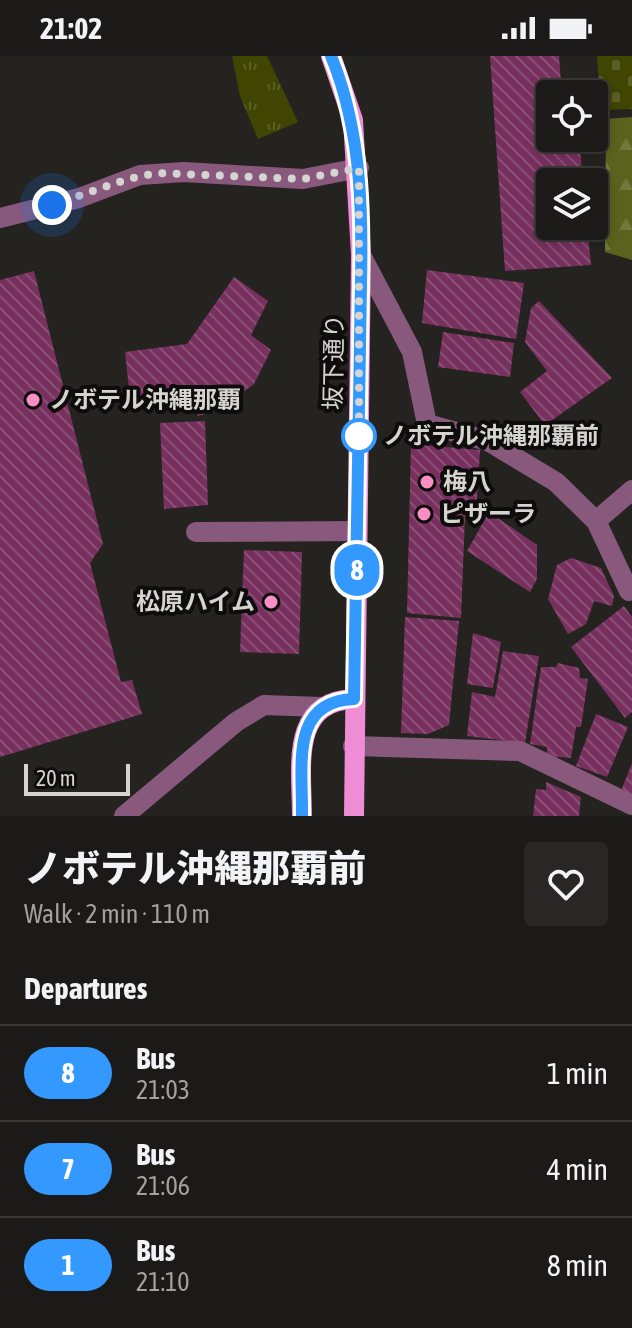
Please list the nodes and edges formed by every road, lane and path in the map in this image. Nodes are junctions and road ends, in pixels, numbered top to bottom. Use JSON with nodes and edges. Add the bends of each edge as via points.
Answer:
{"nodes":[{"id":1,"x":331,"y":56,"type":"edge"},
{"id":2,"x":359,"y":168,"type":"junction"},
{"id":3,"x":0,"y":218,"type":"edge"},
{"id":4,"x":361,"y":255,"type":"junction"},
{"id":5,"x":632,"y":490,"type":"edge"},
{"id":6,"x":596,"y":521,"type":"junction"},
{"id":7,"x":357,"y":531,"type":"junction"},
{"id":8,"x":196,"y":532,"type":"dead end"},
{"id":9,"x":629,"y":591,"type":"dead end"},
{"id":10,"x":354,"y":699,"type":"junction"},
{"id":11,"x":321,"y":707,"type":"junction"},
{"id":12,"x":353,"y":746,"type":"junction"},
{"id":13,"x":632,"y":805,"type":"edge"},
{"id":14,"x":124,"y":816,"type":"edge"},
{"id":15,"x":302,"y":816,"type":"edge"},
{"id":16,"x":354,"y":816,"type":"edge"}],
"edges":[{"from":1,"to":2,"type":"main road","name":"坂下通り","via":[[353,120]]},
{"from":2,"to":3,"type":"street","via":[[303,179],[184,172],[140,175],[79,198]]},
{"from":2,"to":4,"type":"main road","name":"坂下通り"},
{"from":4,"to":6,"type":"street","via":[[412,352],[427,424],[488,441],[556,482]]},
{"from":4,"to":7,"type":"main road","name":"坂下通り"},
{"from":5,"to":6,"type":"street"},
{"from":6,"to":9,"type":"street"},
{"from":7,"to":8,"type":"street"},
{"from":7,"to":10,"type":"main road","name":"坂下通り"},
{"from":10,"to":11,"type":"main road"},
{"from":10,"to":12,"type":"main road","name":"坂下通り"},
{"from":11,"to":14,"type":"street","via":[[264,705],[236,722]]},
{"from":11,"to":15,"type":"main road","via":[[308,723],[303,748]]},
{"from":12,"to":13,"type":"street","via":[[520,751]]},
{"from":12,"to":16,"type":"main road","name":"坂下通り"}]}
